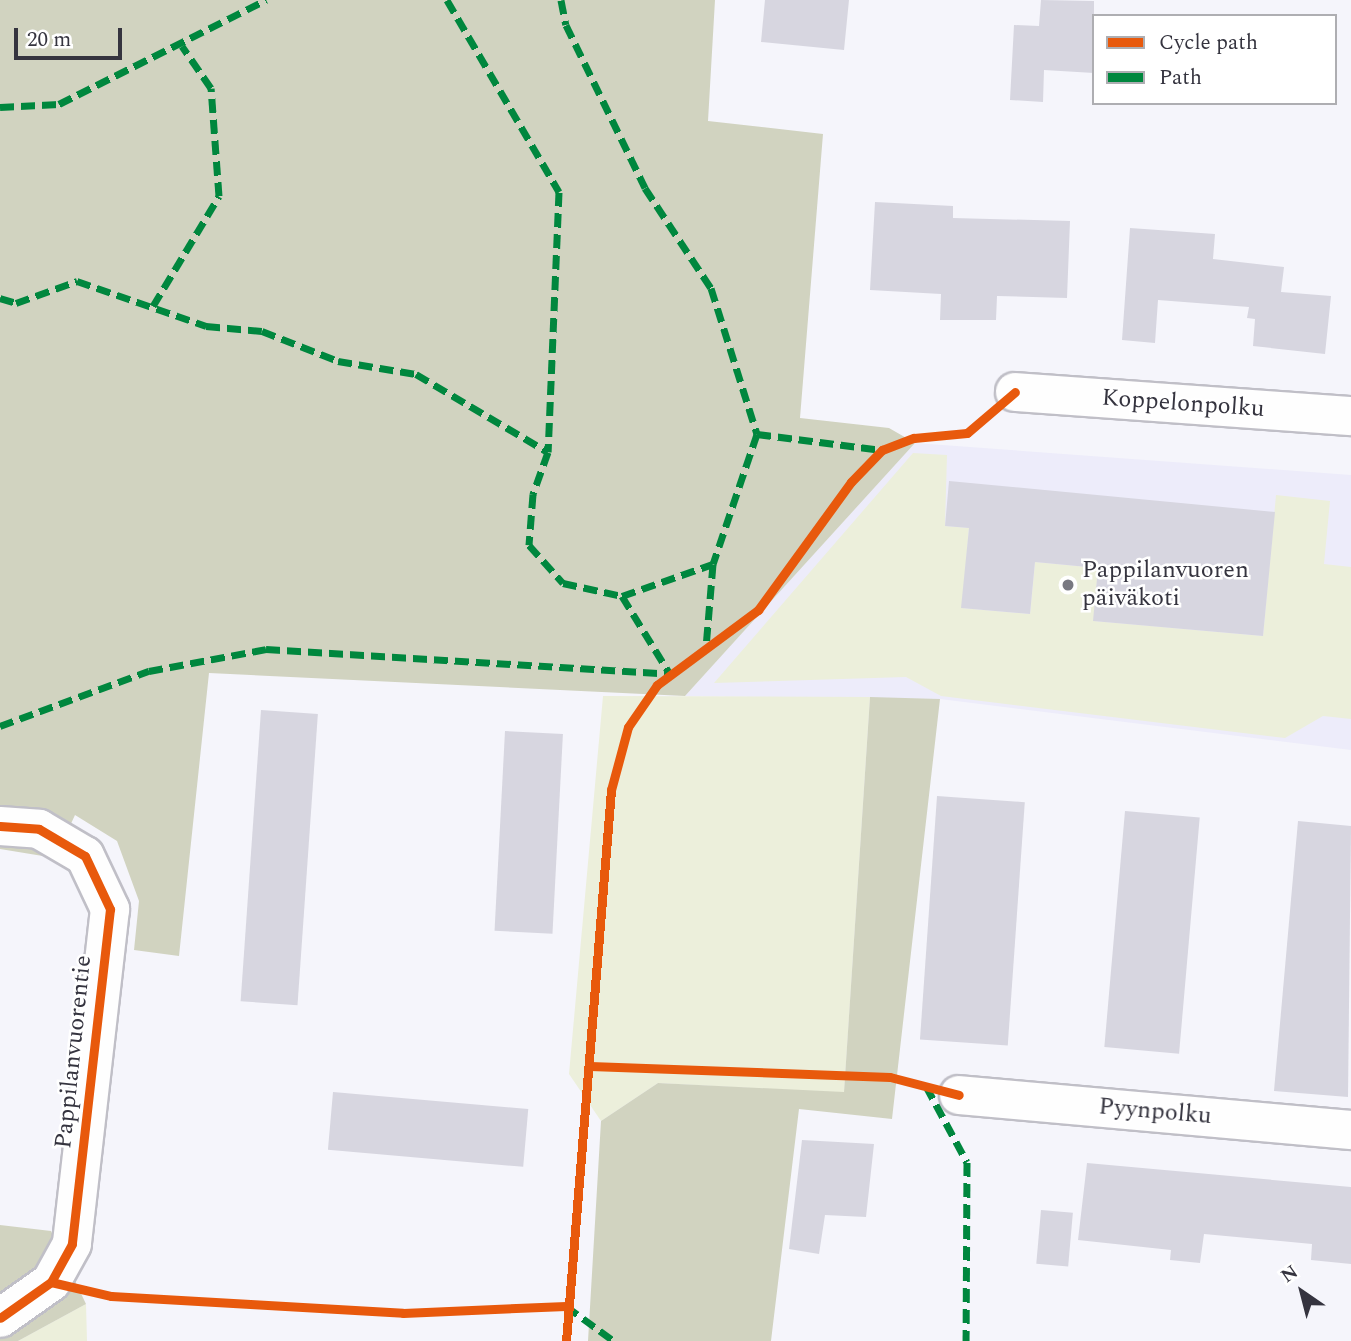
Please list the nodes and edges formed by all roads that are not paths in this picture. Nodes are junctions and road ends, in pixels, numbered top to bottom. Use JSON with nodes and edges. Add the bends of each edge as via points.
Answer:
{"nodes":[{"id":1,"x":1015,"y":392,"type":"dead end"},
{"id":2,"x":1351,"y":416,"type":"edge"},
{"id":3,"x":0,"y":827,"type":"edge"},
{"id":4,"x":959,"y":1095,"type":"dead end"},
{"id":5,"x":1351,"y":1130,"type":"edge"},
{"id":6,"x":0,"y":1318,"type":"edge"}],
"edges":[{"from":1,"to":2,"type":"street","name":"Koppelonpolku"},
{"from":3,"to":6,"type":"street","name":"Pappilanvuorentie","via":[[39,829],[85,856],[110,909],[72,1244],[51,1282]]},
{"from":4,"to":5,"type":"street","name":"Pyynpolku"}]}
